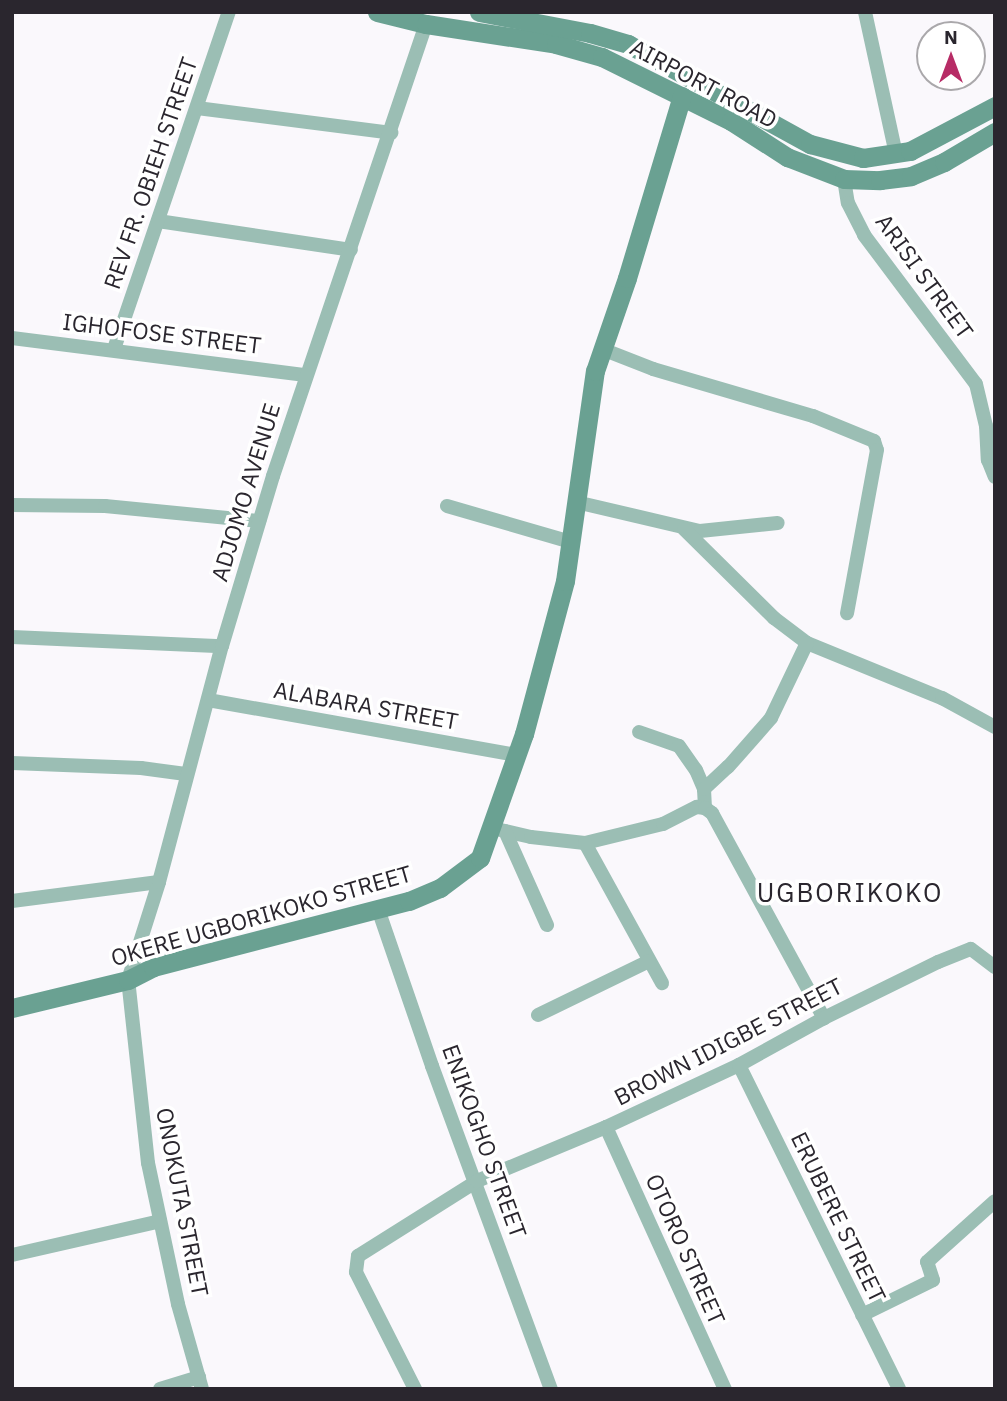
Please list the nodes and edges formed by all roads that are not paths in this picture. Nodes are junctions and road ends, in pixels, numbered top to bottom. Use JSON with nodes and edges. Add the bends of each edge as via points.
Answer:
{"nodes":[{"id":1,"x":229,"y":12,"type":"edge"},
{"id":2,"x":377,"y":12,"type":"edge"},
{"id":3,"x":479,"y":12,"type":"edge"},
{"id":4,"x":865,"y":12,"type":"edge"},
{"id":5,"x":426,"y":24,"type":"junction"},
{"id":6,"x":682,"y":96,"type":"junction"},
{"id":7,"x":995,"y":106,"type":"edge"},
{"id":8,"x":197,"y":108,"type":"junction"},
{"id":9,"x":391,"y":132,"type":"junction"},
{"id":10,"x":995,"y":132,"type":"edge"},
{"id":11,"x":896,"y":154,"type":"junction"},
{"id":12,"x":844,"y":179,"type":"junction"},
{"id":13,"x":158,"y":221,"type":"junction"},
{"id":14,"x":351,"y":250,"type":"junction"},
{"id":15,"x":12,"y":338,"type":"edge"},
{"id":16,"x":114,"y":349,"type":"junction"},
{"id":17,"x":602,"y":349,"type":"junction"},
{"id":18,"x":306,"y":375,"type":"junction"},
{"id":19,"x":990,"y":426,"type":"edge"},
{"id":20,"x":995,"y":477,"type":"edge"},
{"id":21,"x":576,"y":502,"type":"junction"},
{"id":22,"x":12,"y":505,"type":"edge"},
{"id":23,"x":447,"y":506,"type":"dead end"},
{"id":24,"x":260,"y":521,"type":"junction"},
{"id":25,"x":778,"y":523,"type":"dead end"},
{"id":26,"x":684,"y":529,"type":"junction"},
{"id":27,"x":571,"y":541,"type":"junction"},
{"id":28,"x":847,"y":613,"type":"dead end"},
{"id":29,"x":12,"y":637,"type":"edge"},
{"id":30,"x":807,"y":643,"type":"junction"},
{"id":31,"x":222,"y":646,"type":"junction"},
{"id":32,"x":208,"y":700,"type":"junction"},
{"id":33,"x":995,"y":727,"type":"edge"},
{"id":34,"x":639,"y":732,"type":"dead end"},
{"id":35,"x":517,"y":755,"type":"junction"},
{"id":36,"x":12,"y":763,"type":"edge"},
{"id":37,"x":186,"y":774,"type":"junction"},
{"id":38,"x":704,"y":789,"type":"junction"},
{"id":39,"x":705,"y":808,"type":"junction"},
{"id":40,"x":498,"y":829,"type":"junction"},
{"id":41,"x":585,"y":843,"type":"junction"},
{"id":42,"x":159,"y":882,"type":"junction"},
{"id":43,"x":12,"y":901,"type":"edge"},
{"id":44,"x":378,"y":909,"type":"junction"},
{"id":45,"x":547,"y":925,"type":"dead end"},
{"id":46,"x":649,"y":961,"type":"junction"},
{"id":47,"x":995,"y":967,"type":"edge"},
{"id":48,"x":128,"y":980,"type":"junction"},
{"id":49,"x":662,"y":983,"type":"dead end"},
{"id":50,"x":12,"y":1008,"type":"edge"},
{"id":51,"x":538,"y":1015,"type":"dead end"},
{"id":52,"x":824,"y":1018,"type":"junction"},
{"id":53,"x":739,"y":1065,"type":"junction"},
{"id":54,"x":606,"y":1127,"type":"junction"},
{"id":55,"x":477,"y":1181,"type":"junction"},
{"id":56,"x":995,"y":1200,"type":"edge"},
{"id":57,"x":160,"y":1221,"type":"junction"},
{"id":58,"x":12,"y":1255,"type":"edge"},
{"id":59,"x":862,"y":1315,"type":"junction"},
{"id":60,"x":201,"y":1383,"type":"edge"},
{"id":61,"x":160,"y":1389,"type":"edge"},
{"id":62,"x":415,"y":1389,"type":"edge"},
{"id":63,"x":551,"y":1389,"type":"edge"},
{"id":64,"x":725,"y":1389,"type":"edge"},
{"id":65,"x":899,"y":1389,"type":"edge"}],
"edges":[{"from":1,"to":8,"type":"street","name":"REV FR. OBIEH STREET"},
{"from":2,"to":5,"type":"street","name":"AIRPORT ROAD"},
{"from":3,"to":11,"type":"street","name":"AIRPORT ROAD","via":[[628,44],[810,144],[863,158]]},
{"from":4,"to":11,"type":"street"},
{"from":5,"to":6,"type":"street","name":"AIRPORT ROAD","via":[[568,47],[602,57]]},
{"from":5,"to":9,"type":"street","name":"ADJOMO AVENUE"},
{"from":6,"to":12,"type":"street","name":"AIRPORT ROAD","via":[[787,157]]},
{"from":6,"to":17,"type":"street","name":"OKERE UGBORIKOKO STREET"},
{"from":7,"to":11,"type":"street","name":"AIRPORT ROAD"},
{"from":8,"to":9,"type":"street"},
{"from":8,"to":13,"type":"street","name":"REV FR. OBIEH STREET"},
{"from":9,"to":14,"type":"street","name":"ADJOMO AVENUE"},
{"from":10,"to":12,"type":"street","name":"AIRPORT ROAD","via":[[911,176]]},
{"from":12,"to":19,"type":"street","name":"ARISI STREET","via":[[848,202],[864,235],[976,384]]},
{"from":13,"to":14,"type":"street"},
{"from":13,"to":16,"type":"street","name":"REV FR. OBIEH STREET"},
{"from":14,"to":18,"type":"street","name":"ADJOMO AVENUE"},
{"from":15,"to":16,"type":"street","name":"IGHOFOSE STREET"},
{"from":16,"to":18,"type":"street","name":"IGHOFOSE STREET"},
{"from":17,"to":21,"type":"street","name":"OKERE UGBORIKOKO STREET"},
{"from":17,"to":28,"type":"street","via":[[653,369],[813,416],[874,441],[877,450]]},
{"from":18,"to":24,"type":"street","name":"ADJOMO AVENUE"},
{"from":19,"to":20,"type":"street","name":"ARISI STREET","via":[[988,460]]},
{"from":21,"to":26,"type":"street"},
{"from":21,"to":27,"type":"street","name":"OKERE UGBORIKOKO STREET"},
{"from":22,"to":24,"type":"street","via":[[105,506]]},
{"from":23,"to":27,"type":"street"},
{"from":24,"to":31,"type":"street","name":"ADJOMO AVENUE"},
{"from":25,"to":26,"type":"street"},
{"from":26,"to":30,"type":"street"},
{"from":27,"to":35,"type":"street","name":"OKERE UGBORIKOKO STREET","via":[[565,581]]},
{"from":29,"to":31,"type":"street"},
{"from":30,"to":33,"type":"street","via":[[942,698]]},
{"from":30,"to":38,"type":"street","via":[[771,718]]},
{"from":31,"to":32,"type":"street","name":"ADJOMO AVENUE"},
{"from":32,"to":35,"type":"street","name":"ALABARA STREET"},
{"from":32,"to":37,"type":"street","name":"ADJOMO AVENUE"},
{"from":34,"to":38,"type":"street","via":[[679,746]]},
{"from":35,"to":40,"type":"street","name":"OKERE UGBORIKOKO STREET"},
{"from":36,"to":37,"type":"street"},
{"from":37,"to":42,"type":"street","name":"ADJOMO AVENUE"},
{"from":38,"to":39,"type":"street"},
{"from":39,"to":41,"type":"street","via":[[697,807],[663,824]]},
{"from":39,"to":52,"type":"street","via":[[712,813]]},
{"from":40,"to":41,"type":"street"},
{"from":40,"to":44,"type":"street","name":"OKERE UGBORIKOKO STREET","via":[[480,858],[462,874],[440,888]]},
{"from":40,"to":45,"type":"street"},
{"from":41,"to":46,"type":"street"},
{"from":42,"to":43,"type":"street"},
{"from":42,"to":48,"type":"street","name":"ADJOMO AVENUE"},
{"from":44,"to":48,"type":"street","name":"OKERE UGBORIKOKO STREET","via":[[153,967]]},
{"from":44,"to":55,"type":"street","name":"ENIKOGHO STREET"},
{"from":46,"to":49,"type":"street"},
{"from":46,"to":51,"type":"street"},
{"from":47,"to":52,"type":"street","name":"BROWN IDIGBE STREET","via":[[971,949]]},
{"from":48,"to":50,"type":"street","name":"OKERE UGBORIKOKO STREET"},
{"from":48,"to":57,"type":"street","name":"ONOKUTA STREET","via":[[148,1163]]},
{"from":52,"to":53,"type":"street","name":"BROWN IDIGBE STREET"},
{"from":53,"to":54,"type":"street","name":"BROWN IDIGBE STREET"},
{"from":53,"to":59,"type":"street","name":"ERUBERE STREET"},
{"from":54,"to":55,"type":"street","name":"BROWN IDIGBE STREET"},
{"from":54,"to":64,"type":"street","name":"OTORO STREET"},
{"from":55,"to":62,"type":"street","name":"BROWN IDIGBE STREET","via":[[358,1255],[355,1263]]},
{"from":55,"to":63,"type":"street","name":"ENIKOGHO STREET"},
{"from":56,"to":59,"type":"street","via":[[927,1262],[933,1280]]},
{"from":57,"to":58,"type":"street"},
{"from":57,"to":60,"type":"street","name":"ONOKUTA STREET"},
{"from":59,"to":65,"type":"street","name":"ERUBERE STREET"},
{"from":60,"to":61,"type":"street"}]}
